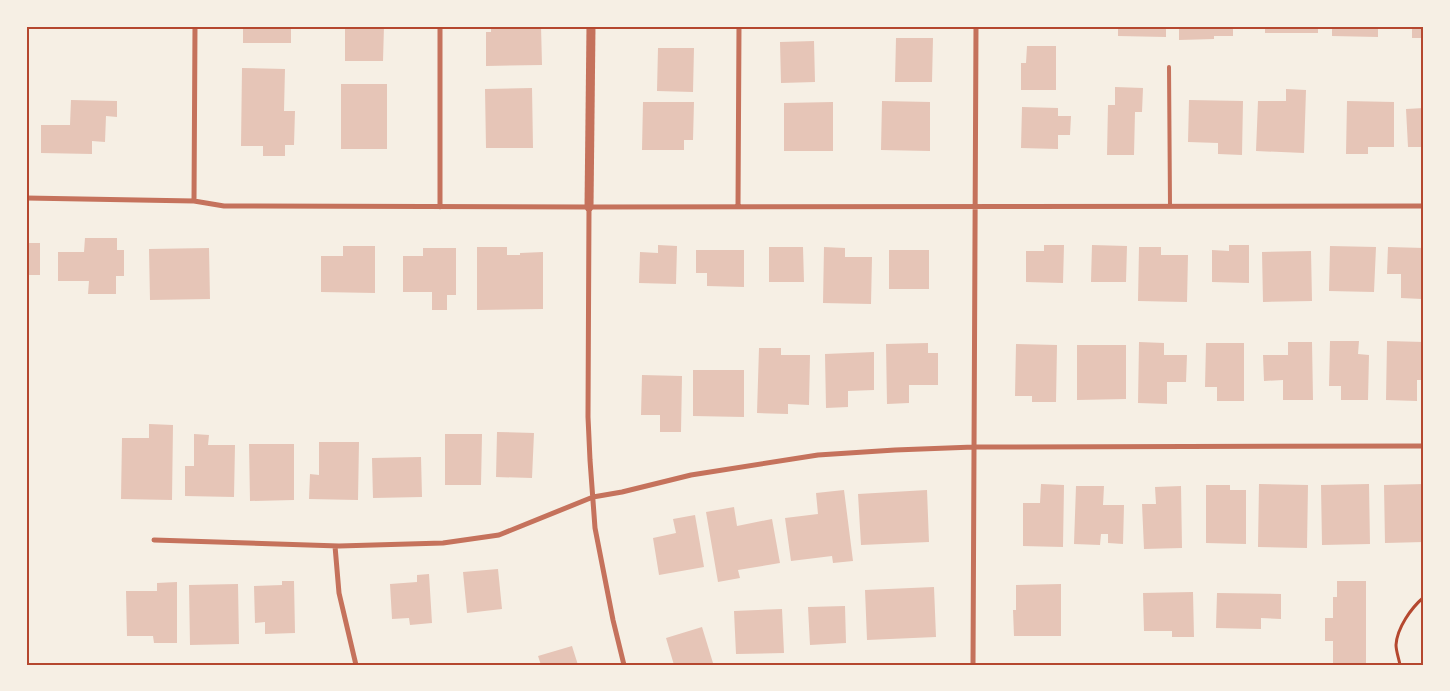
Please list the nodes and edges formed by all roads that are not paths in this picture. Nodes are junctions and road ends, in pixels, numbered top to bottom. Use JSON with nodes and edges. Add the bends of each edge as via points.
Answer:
{"nodes":[{"id":1,"x":195,"y":26,"type":"edge"},
{"id":2,"x":440,"y":26,"type":"edge"},
{"id":3,"x":591,"y":26,"type":"edge"},
{"id":4,"x":739,"y":26,"type":"edge"},
{"id":5,"x":976,"y":26,"type":"edge"},
{"id":6,"x":1169,"y":67,"type":"dead end"},
{"id":7,"x":26,"y":198,"type":"edge"},
{"id":8,"x":194,"y":200,"type":"junction"},
{"id":9,"x":975,"y":206,"type":"junction"},
{"id":10,"x":1170,"y":206,"type":"junction"},
{"id":11,"x":1424,"y":206,"type":"edge"},
{"id":12,"x":440,"y":207,"type":"junction"},
{"id":13,"x":589,"y":207,"type":"junction"},
{"id":14,"x":738,"y":207,"type":"junction"},
{"id":15,"x":1424,"y":446,"type":"edge"},
{"id":16,"x":974,"y":447,"type":"junction"},
{"id":17,"x":593,"y":496,"type":"junction"},
{"id":18,"x":154,"y":540,"type":"dead end"},
{"id":19,"x":335,"y":546,"type":"junction"},
{"id":20,"x":356,"y":665,"type":"edge"},
{"id":21,"x":624,"y":665,"type":"edge"},
{"id":22,"x":973,"y":665,"type":"edge"}],
"edges":[{"from":1,"to":8,"type":"street"},
{"from":2,"to":12,"type":"street"},
{"from":3,"to":13,"type":"street"},
{"from":4,"to":14,"type":"street"},
{"from":5,"to":9,"type":"street"},
{"from":6,"to":10,"type":"lane"},
{"from":7,"to":8,"type":"street"},
{"from":8,"to":12,"type":"street","via":[[224,206]]},
{"from":9,"to":10,"type":"street"},
{"from":9,"to":14,"type":"street"},
{"from":9,"to":16,"type":"street"},
{"from":10,"to":11,"type":"street"},
{"from":12,"to":13,"type":"street"},
{"from":13,"to":14,"type":"street"},
{"from":13,"to":17,"type":"street","via":[[588,417]]},
{"from":15,"to":16,"type":"street"},
{"from":16,"to":17,"type":"street","via":[[818,455],[691,475]]},
{"from":16,"to":22,"type":"street"},
{"from":17,"to":19,"type":"street","via":[[499,535],[443,544]]},
{"from":17,"to":21,"type":"street","via":[[597,537]]},
{"from":18,"to":19,"type":"street"},
{"from":19,"to":20,"type":"street","via":[[340,593]]}]}
